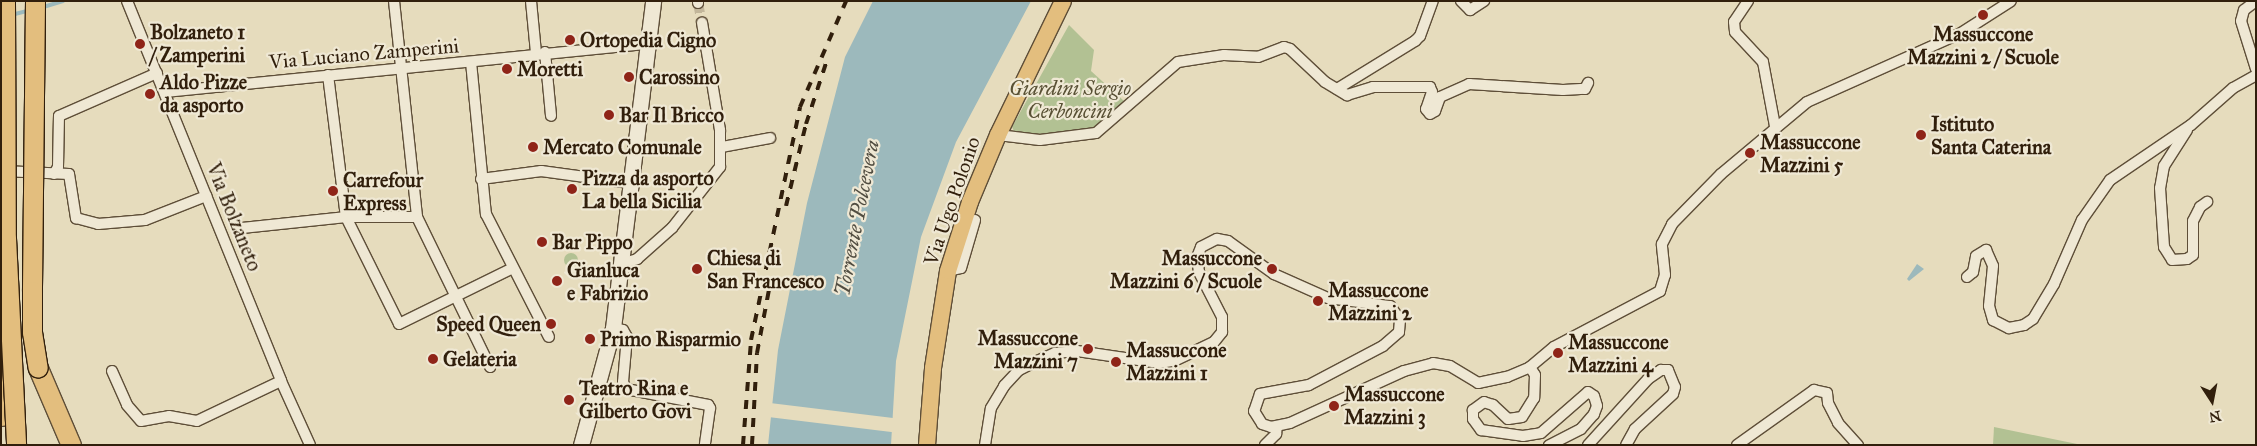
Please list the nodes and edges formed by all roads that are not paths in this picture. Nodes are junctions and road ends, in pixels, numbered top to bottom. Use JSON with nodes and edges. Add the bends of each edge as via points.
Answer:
{"nodes":[{"id":1,"x":5,"y":1,"type":"edge"},
{"id":2,"x":35,"y":1,"type":"edge"},
{"id":3,"x":127,"y":1,"type":"edge"},
{"id":4,"x":394,"y":1,"type":"edge"},
{"id":5,"x":531,"y":1,"type":"edge"},
{"id":6,"x":653,"y":1,"type":"edge"},
{"id":7,"x":1063,"y":1,"type":"edge"},
{"id":8,"x":1433,"y":1,"type":"edge"},
{"id":9,"x":1461,"y":1,"type":"edge"},
{"id":10,"x":1484,"y":1,"type":"edge"},
{"id":11,"x":1748,"y":1,"type":"edge"},
{"id":12,"x":2011,"y":1,"type":"edge"},
{"id":13,"x":2256,"y":1,"type":"edge"},
{"id":14,"x":702,"y":23,"type":"tunnel mouth"},
{"id":15,"x":648,"y":44,"type":"junction"},
{"id":16,"x":541,"y":53,"type":"junction"},
{"id":17,"x":471,"y":62,"type":"junction"},
{"id":18,"x":402,"y":69,"type":"junction"},
{"id":19,"x":2256,"y":69,"type":"edge"},
{"id":20,"x":157,"y":73,"type":"junction"},
{"id":21,"x":328,"y":74,"type":"junction"},
{"id":22,"x":2256,"y":75,"type":"edge"},
{"id":23,"x":1588,"y":83,"type":"dead end"},
{"id":24,"x":1338,"y":89,"type":"junction"},
{"id":25,"x":164,"y":92,"type":"junction"},
{"id":26,"x":551,"y":116,"type":"dead end"},
{"id":27,"x":2191,"y":125,"type":"junction"},
{"id":28,"x":1776,"y":126,"type":"junction"},
{"id":29,"x":998,"y":135,"type":"junction"},
{"id":30,"x":770,"y":138,"type":"dead end"},
{"id":31,"x":722,"y":147,"type":"junction"},
{"id":32,"x":1,"y":171,"type":"edge"},
{"id":33,"x":54,"y":174,"type":"junction"},
{"id":34,"x":480,"y":179,"type":"junction"},
{"id":35,"x":629,"y":183,"type":"junction"},
{"id":36,"x":206,"y":196,"type":"junction"},
{"id":37,"x":2207,"y":202,"type":"dead end"},
{"id":38,"x":346,"y":217,"type":"junction"},
{"id":39,"x":417,"y":218,"type":"junction"},
{"id":40,"x":975,"y":220,"type":"dead end"},
{"id":41,"x":242,"y":228,"type":"dead end"},
{"id":42,"x":620,"y":264,"type":"junction"},
{"id":43,"x":513,"y":268,"type":"junction"},
{"id":44,"x":948,"y":271,"type":"junction"},
{"id":45,"x":1967,"y":278,"type":"dead end"},
{"id":46,"x":8,"y":293,"type":"junction"},
{"id":47,"x":455,"y":297,"type":"junction"},
{"id":48,"x":612,"y":328,"type":"junction"},
{"id":49,"x":550,"y":337,"type":"dead end"},
{"id":50,"x":490,"y":367,"type":"dead end"},
{"id":51,"x":1530,"y":367,"type":"junction"},
{"id":52,"x":112,"y":371,"type":"dead end"},
{"id":53,"x":281,"y":381,"type":"junction"},
{"id":54,"x":1,"y":416,"type":"edge"},
{"id":55,"x":1277,"y":426,"type":"junction"},
{"id":56,"x":929,"y":437,"type":"edge"},
{"id":57,"x":16,"y":445,"type":"edge"},
{"id":58,"x":71,"y":445,"type":"edge"},
{"id":59,"x":310,"y":445,"type":"edge"},
{"id":60,"x":581,"y":445,"type":"edge"},
{"id":61,"x":705,"y":445,"type":"edge"},
{"id":62,"x":985,"y":445,"type":"edge"},
{"id":63,"x":1265,"y":445,"type":"edge"},
{"id":64,"x":1549,"y":445,"type":"edge"},
{"id":65,"x":1588,"y":445,"type":"edge"},
{"id":66,"x":1626,"y":445,"type":"edge"},
{"id":67,"x":1737,"y":445,"type":"edge"},
{"id":68,"x":1858,"y":445,"type":"edge"}],
"edges":[{"from":1,"to":46,"type":"highway","bridge":true},
{"from":2,"to":58,"type":"highway","bridge":true,"via":[[32,318],[38,368]]},
{"from":3,"to":20,"type":"street","name":"Via Bolzaneto"},
{"from":4,"to":18,"type":"street"},
{"from":5,"to":16,"type":"street"},
{"from":6,"to":15,"type":"main road"},
{"from":7,"to":29,"type":"main road","name":"Via Ugo Polonio"},
{"from":8,"to":24,"type":"street","via":[[1420,36],[1415,41]]},
{"from":9,"to":10,"type":"street","via":[[1470,10]]},
{"from":11,"to":28,"type":"street","via":[[1734,22],[1735,32],[1763,62]]},
{"from":12,"to":28,"type":"street","via":[[1961,33],[1830,89]]},
{"from":13,"to":19,"type":"street","via":[[2246,8],[2242,21]]},
{"from":14,"to":31,"type":"street"},
{"from":15,"to":16,"type":"street","name":"Via Luciano Zamperini"},
{"from":15,"to":35,"type":"main road"},
{"from":16,"to":17,"type":"street","name":"Via Luciano Zamperini"},
{"from":16,"to":26,"type":"street"},
{"from":17,"to":18,"type":"street","name":"Via Luciano Zamperini"},
{"from":17,"to":34,"type":"street"},
{"from":18,"to":21,"type":"street","name":"Via Luciano Zamperini"},
{"from":18,"to":39,"type":"street"},
{"from":20,"to":25,"type":"street","name":"Via Bolzaneto"},
{"from":20,"to":33,"type":"street","via":[[59,116],[58,167]]},
{"from":21,"to":25,"type":"street","name":"Via Luciano Zamperini"},
{"from":21,"to":38,"type":"street"},
{"from":22,"to":27,"type":"street","via":[[2233,88]]},
{"from":23,"to":24,"type":"street","via":[[1585,89],[1563,90],[1469,84],[1442,96],[1430,114],[1426,109],[1432,92],[1427,86],[1373,87],[1347,95]]},
{"from":24,"to":29,"type":"street","via":[[1284,47],[1258,57],[1224,55],[1178,62],[1096,133],[1040,140]]},
{"from":25,"to":36,"type":"street","name":"Via Bolzaneto"},
{"from":27,"to":37,"type":"street","via":[[2162,173],[2164,248],[2172,260],[2188,259],[2193,255],[2193,221],[2200,207]]},
{"from":27,"to":45,"type":"street","via":[[2129,166],[2103,188],[2064,256],[2040,311],[2024,325],[2003,327],[1993,320],[1989,306],[1993,266],[1986,250],[1976,256]]},
{"from":28,"to":51,"type":"street","via":[[1721,174],[1672,224],[1662,244],[1665,275],[1660,291],[1554,347]]},
{"from":29,"to":44,"type":"main road","name":"Via Ugo Polonio","via":[[970,202]]},
{"from":30,"to":31,"type":"street"},
{"from":31,"to":42,"type":"street","via":[[722,162],[717,173],[672,228],[637,259]]},
{"from":32,"to":33,"type":"street"},
{"from":33,"to":36,"type":"street","via":[[69,174],[76,218],[98,224],[145,220]]},
{"from":34,"to":35,"type":"street","via":[[541,171]]},
{"from":34,"to":43,"type":"street","via":[[486,214]]},
{"from":35,"to":42,"type":"main road"},
{"from":36,"to":53,"type":"street","name":"Via Bolzaneto"},
{"from":38,"to":39,"type":"street"},
{"from":38,"to":41,"type":"street"},
{"from":38,"to":47,"type":"street","via":[[399,324]]},
{"from":39,"to":47,"type":"street"},
{"from":40,"to":44,"type":"street","via":[[961,268]]},
{"from":42,"to":48,"type":"main road"},
{"from":43,"to":47,"type":"street"},
{"from":43,"to":49,"type":"street"},
{"from":44,"to":56,"type":"main road","name":"Via Ugo Polonio","via":[[933,368]]},
{"from":46,"to":54,"type":"highway","bridge":true},
{"from":46,"to":57,"type":"highway","bridge":true},
{"from":47,"to":50,"type":"street"},
{"from":48,"to":60,"type":"main road"},
{"from":48,"to":61,"type":"street","via":[[623,330],[627,337],[623,382],[626,389],[704,403],[710,408]]},
{"from":51,"to":55,"type":"street","via":[[1507,377],[1478,383],[1450,366],[1421,365]]},
{"from":51,"to":64,"type":"street","via":[[1536,375],[1534,398],[1522,417],[1508,419],[1493,405],[1484,402],[1473,410],[1472,419],[1486,431],[1523,436],[1541,433],[1588,392],[1594,396],[1597,406],[1585,424]]},
{"from":52,"to":53,"type":"street","via":[[127,405],[141,422],[168,416],[197,421]]},
{"from":53,"to":59,"type":"street","name":"Via Bolzaneto"},
{"from":55,"to":62,"type":"street","via":[[1262,424],[1256,416],[1254,406],[1260,394],[1309,385],[1383,346],[1399,332],[1399,314],[1390,306],[1328,298],[1274,274],[1228,241],[1217,239],[1201,247],[1197,257],[1199,272],[1222,317],[1222,332],[1214,342],[1174,361],[1159,362],[1077,351],[1037,361],[1019,370],[1004,386],[991,408]]},
{"from":55,"to":63,"type":"street","via":[[1276,434]]},
{"from":65,"to":66,"type":"street","via":[[1648,379],[1661,370],[1668,370],[1675,386],[1673,394],[1635,429]]},
{"from":67,"to":68,"type":"street","via":[[1814,390],[1827,393],[1828,403],[1838,423]]}]}
